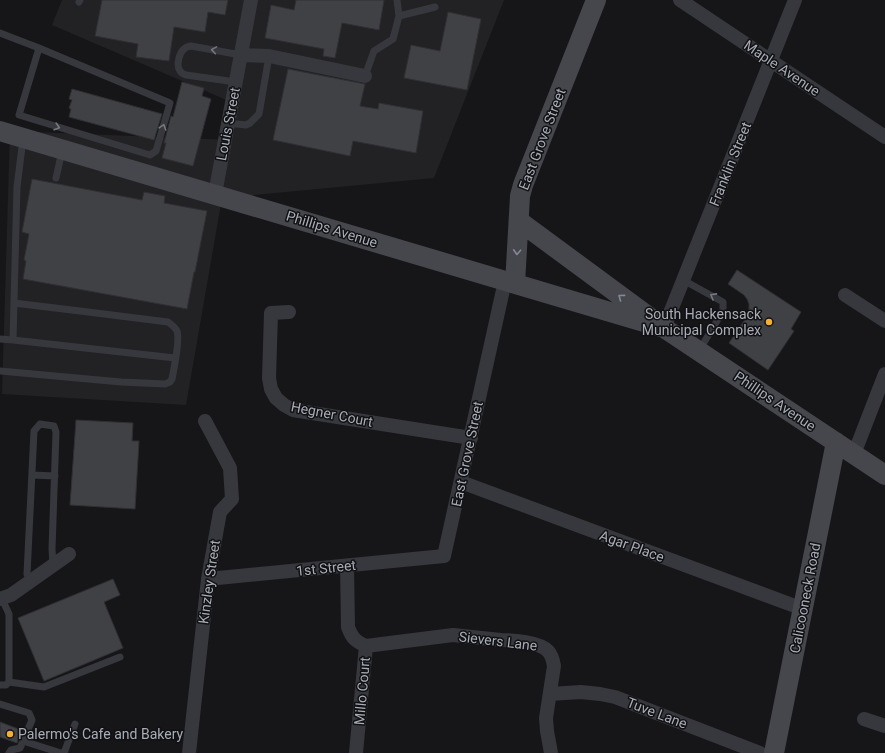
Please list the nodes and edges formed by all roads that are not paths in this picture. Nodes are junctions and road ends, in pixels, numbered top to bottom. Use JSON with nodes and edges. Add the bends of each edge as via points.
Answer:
{"nodes":[{"id":1,"x":251,"y":0,"type":"edge"},
{"id":2,"x":397,"y":0,"type":"edge"},
{"id":3,"x":596,"y":0,"type":"edge"},
{"id":4,"x":680,"y":0,"type":"edge"},
{"id":5,"x":795,"y":0,"type":"edge"},
{"id":6,"x":435,"y":7,"type":"dead end"},
{"id":7,"x":399,"y":16,"type":"junction"},
{"id":8,"x":0,"y":33,"type":"edge"},
{"id":9,"x":39,"y":48,"type":"junction"},
{"id":10,"x":241,"y":55,"type":"junction"},
{"id":11,"x":270,"y":56,"type":"junction"},
{"id":12,"x":771,"y":61,"type":"junction"},
{"id":13,"x":364,"y":76,"type":"joint"},
{"id":14,"x":236,"y":82,"type":"junction"},
{"id":15,"x":228,"y":123,"type":"junction"},
{"id":16,"x":0,"y":131,"type":"edge"},
{"id":17,"x":23,"y":137,"type":"junction"},
{"id":18,"x":885,"y":137,"type":"edge"},
{"id":19,"x":62,"y":148,"type":"junction"},
{"id":20,"x":56,"y":178,"type":"dead end"},
{"id":21,"x":215,"y":194,"type":"junction"},
{"id":22,"x":519,"y":221,"type":"junction"},
{"id":23,"x":684,"y":280,"type":"junction"},
{"id":24,"x":510,"y":282,"type":"junction"},
{"id":25,"x":845,"y":296,"type":"dead end"},
{"id":26,"x":14,"y":303,"type":"junction"},
{"id":27,"x":289,"y":312,"type":"dead end"},
{"id":28,"x":885,"y":321,"type":"edge"},
{"id":29,"x":664,"y":328,"type":"junction"},
{"id":30,"x":0,"y":339,"type":"edge"},
{"id":31,"x":13,"y":340,"type":"junction"},
{"id":32,"x":698,"y":351,"type":"junction"},
{"id":33,"x":175,"y":358,"type":"junction"},
{"id":34,"x":0,"y":371,"type":"edge"},
{"id":35,"x":885,"y":374,"type":"edge"},
{"id":36,"x":205,"y":421,"type":"dead end"},
{"id":37,"x":471,"y":438,"type":"junction"},
{"id":38,"x":836,"y":442,"type":"junction"},
{"id":39,"x":854,"y":454,"type":"junction"},
{"id":40,"x":885,"y":475,"type":"edge"},
{"id":41,"x":32,"y":476,"type":"junction"},
{"id":42,"x":55,"y":476,"type":"junction"},
{"id":43,"x":461,"y":482,"type":"junction"},
{"id":44,"x":69,"y":554,"type":"dead end"},
{"id":45,"x":444,"y":556,"type":"joint"},
{"id":46,"x":53,"y":565,"type":"junction"},
{"id":47,"x":347,"y":566,"type":"junction"},
{"id":48,"x":208,"y":579,"type":"junction"},
{"id":49,"x":30,"y":581,"type":"junction"},
{"id":50,"x":1,"y":599,"type":"edge"},
{"id":51,"x":803,"y":609,"type":"junction"},
{"id":52,"x":366,"y":646,"type":"junction"},
{"id":53,"x":120,"y":657,"type":"dead end"},
{"id":54,"x":10,"y":682,"type":"junction"},
{"id":55,"x":0,"y":685,"type":"edge"},
{"id":56,"x":550,"y":694,"type":"junction"},
{"id":57,"x":0,"y":704,"type":"edge"},
{"id":58,"x":864,"y":719,"type":"dead end"},
{"id":59,"x":75,"y":724,"type":"dead end"},
{"id":60,"x":885,"y":726,"type":"edge"},
{"id":61,"x":23,"y":741,"type":"junction"},
{"id":62,"x":10,"y":753,"type":"edge"},
{"id":63,"x":60,"y":753,"type":"edge"},
{"id":64,"x":64,"y":753,"type":"edge"},
{"id":65,"x":189,"y":753,"type":"edge"},
{"id":66,"x":356,"y":753,"type":"edge"},
{"id":67,"x":551,"y":753,"type":"edge"},
{"id":68,"x":760,"y":753,"type":"edge"},
{"id":69,"x":774,"y":753,"type":"edge"}],
"edges":[{"from":1,"to":10,"type":"street","name":"Louis Street"},
{"from":2,"to":7,"type":"lane"},
{"from":3,"to":22,"type":"street","name":"East Grove Street","via":[[523,185]]},
{"from":4,"to":12,"type":"street","name":"Maple Avenue"},
{"from":5,"to":12,"type":"street","name":"Franklin Street"},
{"from":6,"to":7,"type":"lane"},
{"from":7,"to":13,"type":"lane","via":[[393,39],[374,51]]},
{"from":8,"to":9,"type":"lane"},
{"from":9,"to":9,"type":"lane","one_way":true,"via":[[19,115],[150,155],[156,151],[170,103]]},
{"from":10,"to":11,"type":"street"},
{"from":10,"to":14,"type":"street","name":"Louis Street"},
{"from":10,"to":14,"type":"lane","one_way":true,"via":[[190,46],[182,50],[180,55],[178,66],[182,74]]},
{"from":11,"to":13,"type":"street"},
{"from":11,"to":15,"type":"lane","via":[[259,114],[246,125]]},
{"from":12,"to":18,"type":"street","name":"Maple Avenue"},
{"from":12,"to":23,"type":"street","name":"Franklin Street"},
{"from":14,"to":15,"type":"street","name":"Louis Street"},
{"from":15,"to":21,"type":"street","name":"Louis Street"},
{"from":16,"to":17,"type":"street","name":"Phillips Avenue"},
{"from":17,"to":19,"type":"street","name":"Phillips Avenue"},
{"from":17,"to":26,"type":"lane","via":[[17,187]]},
{"from":19,"to":20,"type":"lane"},
{"from":19,"to":21,"type":"street","name":"Phillips Avenue"},
{"from":21,"to":24,"type":"street","name":"Phillips Avenue"},
{"from":22,"to":24,"type":"street","name":"East Grove Street","one_way":true},
{"from":29,"to":22,"type":"street","name":"Phillips Avenue","one_way":true},
{"from":23,"to":29,"type":"street","name":"Franklin Street"},
{"from":32,"to":23,"type":"lane","one_way":true,"via":[[723,311],[722,302]]},
{"from":24,"to":29,"type":"street","name":"Phillips Avenue"},
{"from":24,"to":37,"type":"street","name":"East Grove Street"},
{"from":25,"to":28,"type":"street"},
{"from":26,"to":31,"type":"lane"},
{"from":26,"to":33,"type":"lane","via":[[168,322],[178,332]]},
{"from":27,"to":37,"type":"street","name":"Hegner Court","via":[[271,313],[269,378],[276,398],[284,405],[293,410]]},
{"from":29,"to":32,"type":"street","name":"Phillips Avenue"},
{"from":30,"to":31,"type":"lane"},
{"from":31,"to":33,"type":"lane"},
{"from":32,"to":38,"type":"street","name":"Phillips Avenue"},
{"from":33,"to":34,"type":"lane","via":[[172,379],[164,384]]},
{"from":35,"to":39,"type":"street"},
{"from":36,"to":48,"type":"street","name":"Kinzley Street","via":[[230,468],[232,499],[220,512]]},
{"from":37,"to":43,"type":"street","name":"East Grove Street"},
{"from":38,"to":39,"type":"street","name":"Phillips Avenue"},
{"from":38,"to":51,"type":"street","name":"Calicooneck Road"},
{"from":39,"to":40,"type":"street","name":"Phillips Avenue"},
{"from":41,"to":42,"type":"lane"},
{"from":41,"to":42,"type":"lane","via":[[34,430],[40,424],[54,426],[56,432]]},
{"from":41,"to":49,"type":"lane","via":[[27,574]]},
{"from":42,"to":46,"type":"lane"},
{"from":43,"to":45,"type":"street","name":"East Grove Street"},
{"from":43,"to":51,"type":"street","name":"Agar Place"},
{"from":44,"to":46,"type":"street"},
{"from":45,"to":47,"type":"street","name":"1st Street"},
{"from":46,"to":49,"type":"street"},
{"from":47,"to":48,"type":"street","name":"1st Street"},
{"from":47,"to":52,"type":"street","name":"Millo Court","via":[[348,626],[357,642]]},
{"from":48,"to":65,"type":"street","name":"Kinzley Street"},
{"from":49,"to":50,"type":"street","via":[[11,596]]},
{"from":50,"to":54,"type":"lane","via":[[9,614]]},
{"from":51,"to":69,"type":"street","name":"Calicooneck Road"},
{"from":52,"to":56,"type":"street","name":"Sievers Lane","via":[[453,635],[537,644],[552,657],[554,666]]},
{"from":52,"to":66,"type":"street","name":"Millo Court"},
{"from":53,"to":54,"type":"lane","via":[[44,687]]},
{"from":54,"to":55,"type":"lane"},
{"from":56,"to":67,"type":"street","name":"Sievers Lane","via":[[546,731]]},
{"from":56,"to":68,"type":"street","name":"Tuve Lane","via":[[581,692],[615,697]]},
{"from":57,"to":61,"type":"lane","via":[[29,713],[32,720]]},
{"from":58,"to":60,"type":"street"},
{"from":59,"to":64,"type":"lane"},
{"from":61,"to":62,"type":"lane","via":[[20,748],[11,750]]},
{"from":61,"to":63,"type":"lane"}]}
